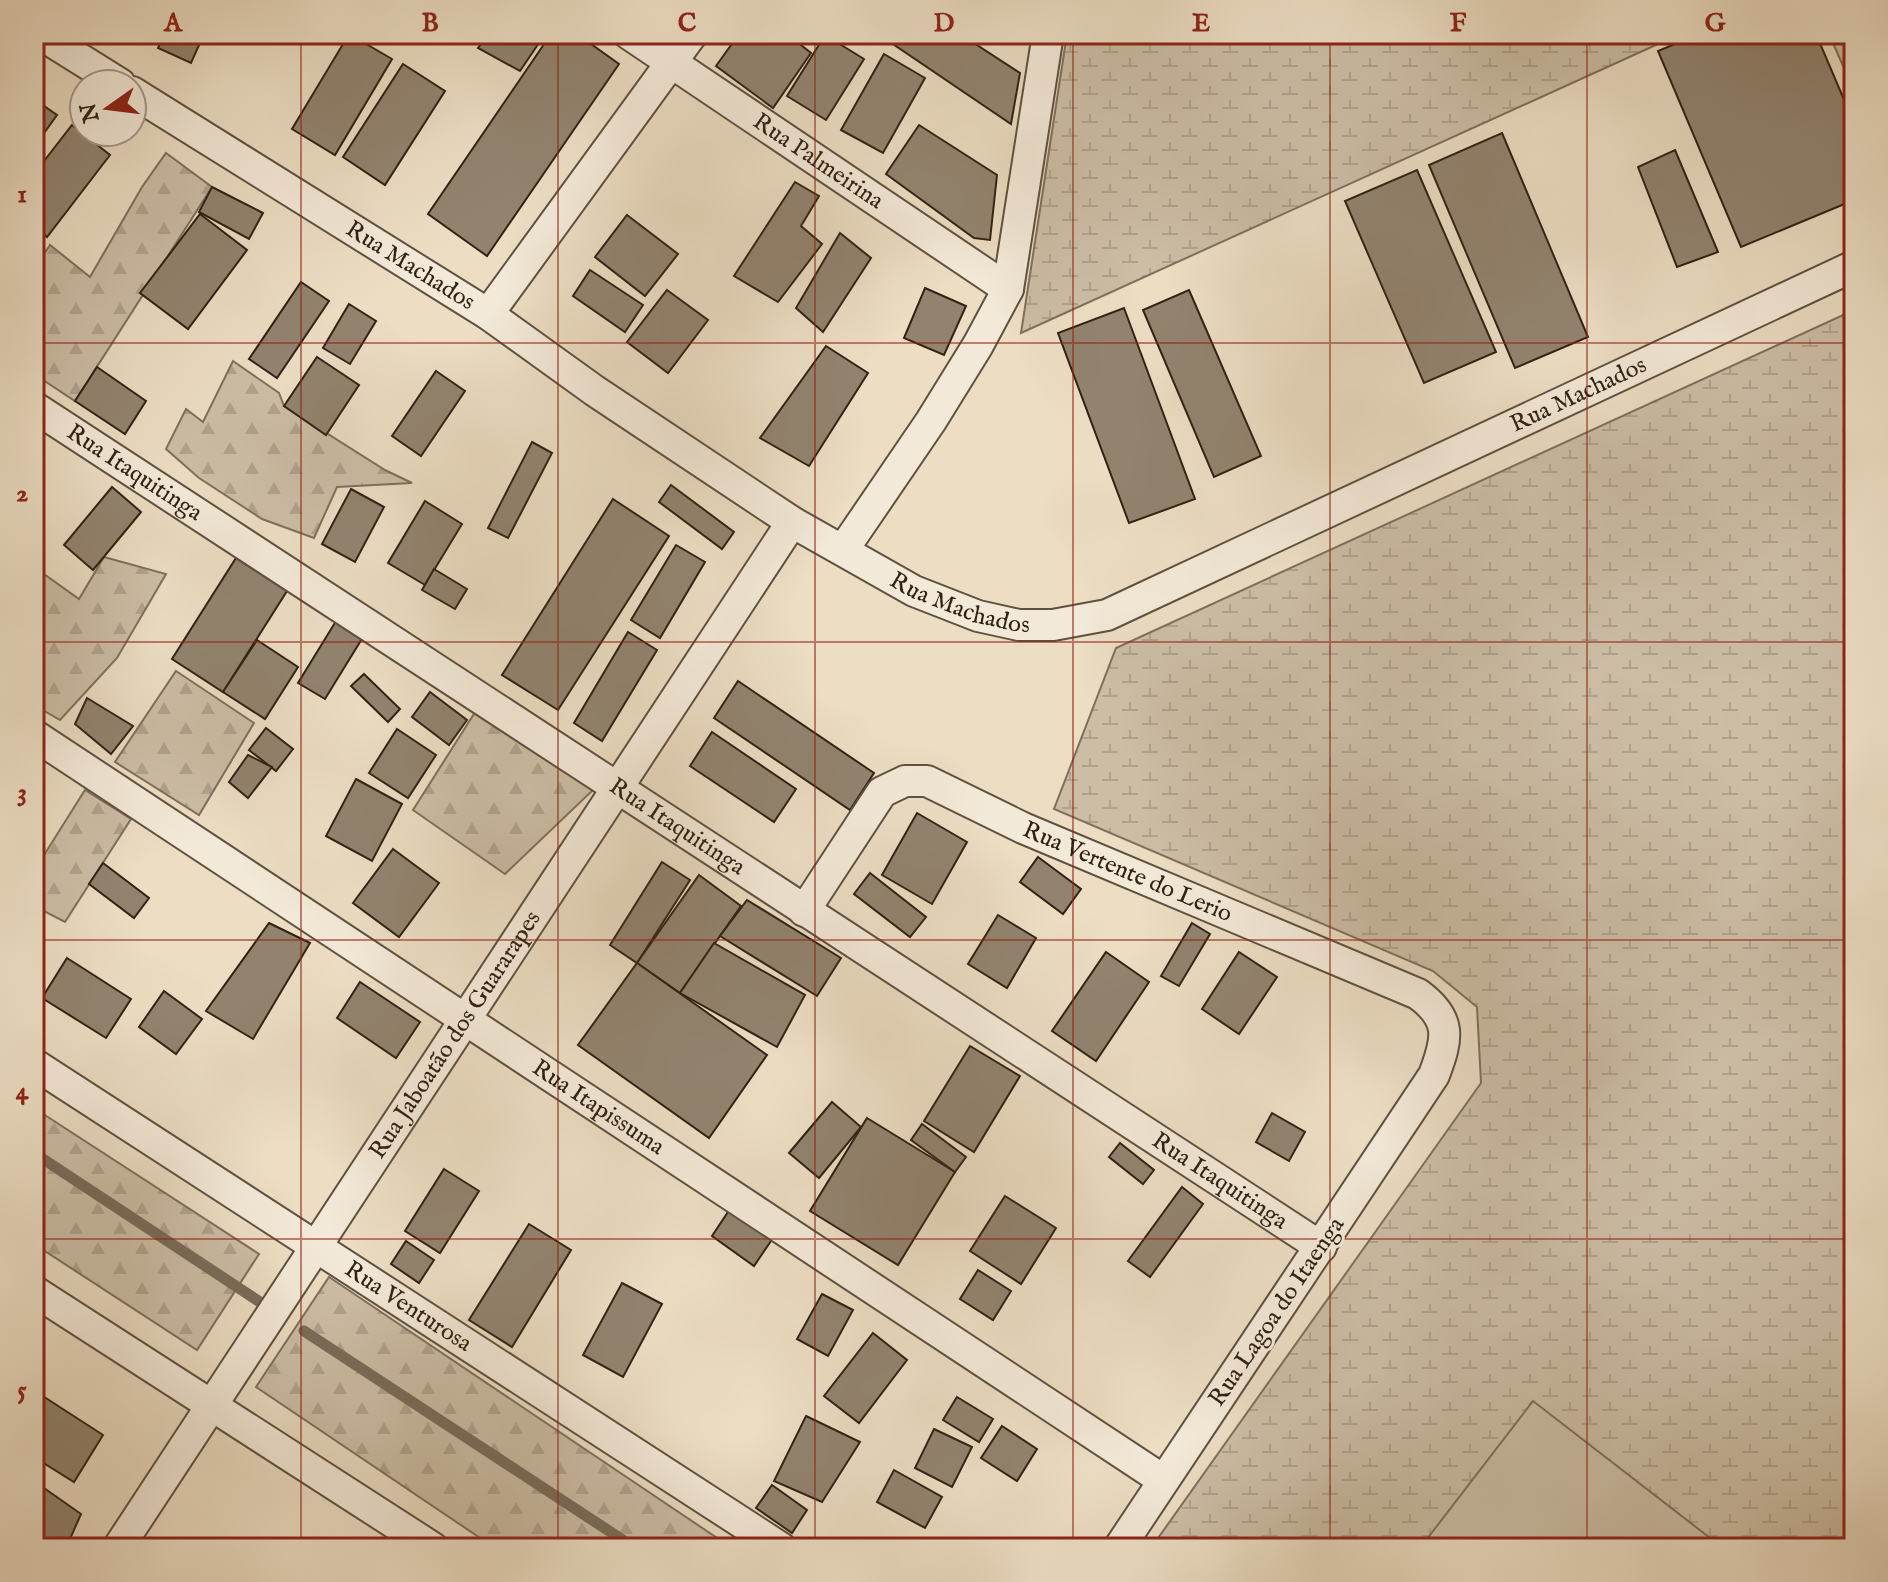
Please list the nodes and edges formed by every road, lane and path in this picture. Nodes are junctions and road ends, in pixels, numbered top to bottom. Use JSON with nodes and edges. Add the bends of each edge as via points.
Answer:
{"nodes":[{"id":1,"x":40,"y":34,"type":"edge"},
{"id":2,"x":629,"y":34,"type":"edge"},
{"id":3,"x":692,"y":34,"type":"edge"},
{"id":4,"x":1048,"y":34,"type":"edge"},
{"id":5,"x":673,"y":63,"type":"junction"},
{"id":6,"x":94,"y":68,"type":"edge"},
{"id":7,"x":148,"y":102,"type":"edge"},
{"id":8,"x":1854,"y":266,"type":"edge"},
{"id":9,"x":1008,"y":289,"type":"junction"},
{"id":10,"x":488,"y":314,"type":"junction"},
{"id":11,"x":34,"y":407,"type":"edge"},
{"id":12,"x":792,"y":522,"type":"junction"},
{"id":13,"x":843,"y":550,"type":"junction"},
{"id":14,"x":34,"y":735,"type":"edge"},
{"id":15,"x":617,"y":788,"type":"junction"},
{"id":16,"x":804,"y":911,"type":"junction"},
{"id":17,"x":465,"y":1019,"type":"junction"},
{"id":18,"x":34,"y":1064,"type":"edge"},
{"id":19,"x":1434,"y":1075,"type":"joint"},
{"id":20,"x":315,"y":1247,"type":"junction"},
{"id":21,"x":1321,"y":1247,"type":"junction"},
{"id":22,"x":34,"y":1291,"type":"edge"},
{"id":23,"x":212,"y":1405,"type":"junction"},
{"id":24,"x":1163,"y":1480,"type":"junction"},
{"id":25,"x":118,"y":1548,"type":"edge"},
{"id":26,"x":433,"y":1548,"type":"edge"},
{"id":27,"x":781,"y":1548,"type":"edge"},
{"id":28,"x":1119,"y":1548,"type":"edge"}],
"edges":[{"from":1,"to":6,"type":"street"},
{"from":2,"to":5,"type":"street","name":"Rua Palmeirina"},
{"from":3,"to":5,"type":"street"},
{"from":4,"to":9,"type":"street"},
{"from":5,"to":9,"type":"street","name":"Rua Palmeirina"},
{"from":5,"to":10,"type":"street"},
{"from":7,"to":10,"type":"street","name":"Rua Machados"},
{"from":8,"to":13,"type":"street","name":"Rua Machados","via":[[1107,615],[1042,625],[978,616],[914,591]]},
{"from":9,"to":13,"type":"street","via":[[947,395]]},
{"from":10,"to":12,"type":"street","name":"Rua Machados"},
{"from":11,"to":15,"type":"street","name":"Rua Itaquitinga"},
{"from":12,"to":13,"type":"street","name":"Rua Machados"},
{"from":12,"to":15,"type":"street","name":"Rua Jaboatão dos Guararapes"},
{"from":14,"to":17,"type":"street","name":"Rua Itapissuma"},
{"from":15,"to":16,"type":"street","name":"Rua Itaquitinga"},
{"from":15,"to":17,"type":"street","name":"Rua Jaboatão dos Guararapes"},
{"from":16,"to":19,"type":"street","name":"Rua Vertente do Lerio","via":[[882,792],[905,781],[927,781],[1023,828],[1418,994],[1443,1022],[1445,1047]]},
{"from":16,"to":21,"type":"street","name":"Rua Itaquitinga"},
{"from":17,"to":20,"type":"street","name":"Rua Jaboatão dos Guararapes"},
{"from":17,"to":24,"type":"street","name":"Rua Itapissuma"},
{"from":18,"to":20,"type":"street","name":"Rua Venturosa"},
{"from":19,"to":21,"type":"street","name":"Rua Lagoa do Itaenga"},
{"from":20,"to":23,"type":"street","name":"Rua Jaboatão dos Guararapes"},
{"from":20,"to":27,"type":"street","name":"Rua Venturosa"},
{"from":21,"to":24,"type":"street","name":"Rua Lagoa do Itaenga"},
{"from":22,"to":23,"type":"street"},
{"from":23,"to":25,"type":"street","name":"Rua Jaboatão dos Guararapes"},
{"from":23,"to":26,"type":"street"},
{"from":24,"to":28,"type":"street","name":"Rua Lagoa do Itaenga"}]}
